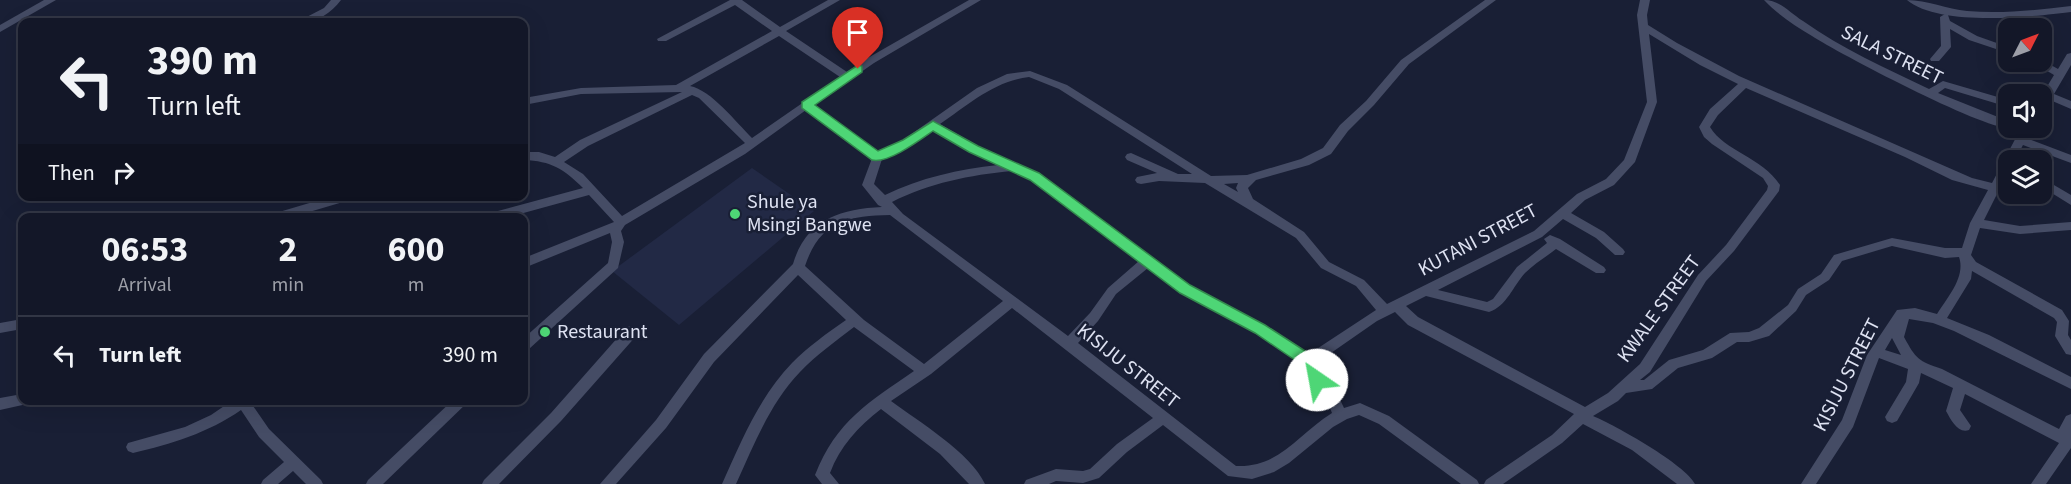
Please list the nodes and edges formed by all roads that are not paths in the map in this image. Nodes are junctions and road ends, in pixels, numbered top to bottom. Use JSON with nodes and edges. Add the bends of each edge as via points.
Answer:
{"nodes":[{"id":1,"x":51,"y":0,"type":"edge"},
{"id":2,"x":336,"y":0,"type":"edge"},
{"id":3,"x":835,"y":0,"type":"edge"},
{"id":4,"x":976,"y":0,"type":"edge"},
{"id":5,"x":1491,"y":0,"type":"edge"},
{"id":6,"x":1645,"y":0,"type":"edge"},
{"id":7,"x":1769,"y":0,"type":"edge"},
{"id":8,"x":1912,"y":0,"type":"edge"},
{"id":9,"x":736,"y":1,"type":"edge"},
{"id":10,"x":2071,"y":9,"type":"edge"},
{"id":11,"x":1942,"y":10,"type":"junction"},
{"id":12,"x":19,"y":18,"type":"edge"},
{"id":13,"x":310,"y":18,"type":"edge"},
{"id":14,"x":18,"y":19,"type":"edge"},
{"id":15,"x":1947,"y":22,"type":"junction"},
{"id":16,"x":1643,"y":26,"type":"junction"},
{"id":17,"x":0,"y":29,"type":"edge"},
{"id":18,"x":779,"y":31,"type":"junction"},
{"id":19,"x":662,"y":39,"type":"dead end"},
{"id":20,"x":1998,"y":47,"type":"edge"},
{"id":21,"x":2071,"y":56,"type":"edge"},
{"id":22,"x":1935,"y":59,"type":"dead end"},
{"id":23,"x":2065,"y":70,"type":"edge"},
{"id":24,"x":847,"y":77,"type":"junction"},
{"id":25,"x":1744,"y":84,"type":"junction"},
{"id":26,"x":678,"y":88,"type":"junction"},
{"id":27,"x":2052,"y":89,"type":"edge"},
{"id":28,"x":694,"y":90,"type":"junction"},
{"id":29,"x":1930,"y":93,"type":"junction"},
{"id":30,"x":528,"y":100,"type":"edge"},
{"id":31,"x":1998,"y":100,"type":"edge"},
{"id":32,"x":2052,"y":103,"type":"edge"},
{"id":33,"x":806,"y":105,"type":"junction"},
{"id":34,"x":2071,"y":105,"type":"edge"},
{"id":35,"x":1998,"y":121,"type":"edge"},
{"id":36,"x":933,"y":125,"type":"junction"},
{"id":37,"x":2020,"y":140,"type":"joint"},
{"id":38,"x":751,"y":143,"type":"junction"},
{"id":39,"x":2015,"y":150,"type":"edge"},
{"id":40,"x":528,"y":156,"type":"edge"},
{"id":41,"x":877,"y":157,"type":"junction"},
{"id":42,"x":1131,"y":157,"type":"dead end"},
{"id":43,"x":2071,"y":159,"type":"edge"},
{"id":44,"x":557,"y":161,"type":"junction"},
{"id":45,"x":1014,"y":167,"type":"junction"},
{"id":46,"x":1178,"y":177,"type":"junction"},
{"id":47,"x":1250,"y":179,"type":"junction"},
{"id":48,"x":1141,"y":180,"type":"dead end"},
{"id":49,"x":1208,"y":180,"type":"junction"},
{"id":50,"x":1998,"y":181,"type":"edge"},
{"id":51,"x":1994,"y":187,"type":"junction"},
{"id":52,"x":2052,"y":189,"type":"edge"},
{"id":53,"x":591,"y":190,"type":"junction"},
{"id":54,"x":332,"y":201,"type":"edge"},
{"id":55,"x":2071,"y":201,"type":"edge"},
{"id":56,"x":1252,"y":204,"type":"junction"},
{"id":57,"x":887,"y":206,"type":"junction"},
{"id":58,"x":290,"y":213,"type":"edge"},
{"id":59,"x":506,"y":213,"type":"edge"},
{"id":60,"x":1562,"y":213,"type":"junction"},
{"id":61,"x":1976,"y":223,"type":"junction"},
{"id":62,"x":618,"y":226,"type":"junction"},
{"id":63,"x":2071,"y":226,"type":"edge"},
{"id":64,"x":1538,"y":234,"type":"junction"},
{"id":65,"x":1556,"y":242,"type":"junction"},
{"id":66,"x":1619,"y":252,"type":"dead end"},
{"id":67,"x":1966,"y":256,"type":"junction"},
{"id":68,"x":528,"y":261,"type":"edge"},
{"id":69,"x":1148,"y":261,"type":"junction"},
{"id":70,"x":798,"y":267,"type":"junction"},
{"id":71,"x":1600,"y":270,"type":"dead end"},
{"id":72,"x":1424,"y":291,"type":"junction"},
{"id":73,"x":1012,"y":301,"type":"junction"},
{"id":74,"x":1390,"y":308,"type":"junction"},
{"id":75,"x":1901,"y":314,"type":"junction"},
{"id":76,"x":1940,"y":319,"type":"junction"},
{"id":77,"x":855,"y":320,"type":"junction"},
{"id":78,"x":18,"y":325,"type":"edge"},
{"id":79,"x":0,"y":328,"type":"edge"},
{"id":80,"x":632,"y":331,"type":"dead end"},
{"id":81,"x":528,"y":341,"type":"edge"},
{"id":82,"x":1070,"y":344,"type":"junction"},
{"id":83,"x":2071,"y":350,"type":"edge"},
{"id":84,"x":1876,"y":352,"type":"junction"},
{"id":85,"x":1310,"y":362,"type":"junction"},
{"id":86,"x":1914,"y":363,"type":"junction"},
{"id":87,"x":924,"y":371,"type":"junction"},
{"id":88,"x":2071,"y":383,"type":"edge"},
{"id":89,"x":1960,"y":386,"type":"junction"},
{"id":90,"x":1624,"y":388,"type":"junction"},
{"id":91,"x":18,"y":401,"type":"edge"},
{"id":92,"x":880,"y":401,"type":"junction"},
{"id":93,"x":0,"y":404,"type":"edge"},
{"id":94,"x":236,"y":405,"type":"edge"},
{"id":95,"x":244,"y":405,"type":"edge"},
{"id":96,"x":458,"y":405,"type":"edge"},
{"id":97,"x":1340,"y":415,"type":"junction"},
{"id":98,"x":1583,"y":415,"type":"junction"},
{"id":99,"x":1892,"y":417,"type":"dead end"},
{"id":100,"x":1163,"y":418,"type":"junction"},
{"id":101,"x":2071,"y":420,"type":"edge"},
{"id":102,"x":1964,"y":426,"type":"dead end"},
{"id":103,"x":2067,"y":440,"type":"edge"},
{"id":104,"x":133,"y":447,"type":"dead end"},
{"id":105,"x":294,"y":462,"type":"junction"},
{"id":106,"x":1085,"y":480,"type":"edge"},
{"id":107,"x":1254,"y":481,"type":"edge"},
{"id":108,"x":268,"y":484,"type":"edge"},
{"id":109,"x":316,"y":484,"type":"edge"},
{"id":110,"x":373,"y":484,"type":"edge"},
{"id":111,"x":489,"y":484,"type":"edge"},
{"id":112,"x":607,"y":484,"type":"edge"},
{"id":113,"x":729,"y":484,"type":"edge"},
{"id":114,"x":832,"y":484,"type":"edge"},
{"id":115,"x":978,"y":484,"type":"edge"},
{"id":116,"x":1031,"y":484,"type":"edge"},
{"id":117,"x":1472,"y":484,"type":"edge"},
{"id":118,"x":1491,"y":484,"type":"edge"},
{"id":119,"x":1688,"y":484,"type":"edge"},
{"id":120,"x":1808,"y":484,"type":"edge"},
{"id":121,"x":2038,"y":484,"type":"edge"}],
"edges":[{"from":1,"to":12,"type":"street"},
{"from":2,"to":13,"type":"street","via":[[327,10]]},
{"from":3,"to":18,"type":"street"},
{"from":4,"to":24,"type":"street"},
{"from":5,"to":47,"type":"street","via":[[1405,62],[1327,151]]},
{"from":6,"to":16,"type":"street","name":"KUTANI STREET"},
{"from":7,"to":29,"type":"street","name":"SALA STREET","via":[[1821,39]]},
{"from":8,"to":11,"type":"street"},
{"from":9,"to":18,"type":"street"},
{"from":9,"to":19,"type":"street"},
{"from":10,"to":11,"type":"street","via":[[2008,13]]},
{"from":11,"to":15,"type":"street"},
{"from":14,"to":17,"type":"street"},
{"from":15,"to":20,"type":"street","via":[[1973,38]]},
{"from":15,"to":22,"type":"street","via":[[1946,47]]},
{"from":16,"to":25,"type":"street"},
{"from":16,"to":60,"type":"street","name":"KUTANI STREET","via":[[1652,102],[1636,150],[1610,182],[1581,197]]},
{"from":18,"to":24,"type":"street"},
{"from":18,"to":26,"type":"street"},
{"from":21,"to":23,"type":"street"},
{"from":23,"to":27,"type":"street"},
{"from":24,"to":33,"type":"street"},
{"from":25,"to":51,"type":"street","via":[[1959,179]]},
{"from":25,"to":90,"type":"street","name":"KWALE STREET","via":[[1706,120],[1704,127],[1710,138],[1764,171],[1774,185],[1773,191],[1731,248],[1702,278],[1645,368]]},
{"from":26,"to":28,"type":"street"},
{"from":26,"to":30,"type":"street","via":[[581,91]]},
{"from":28,"to":38,"type":"street"},
{"from":28,"to":44,"type":"street","via":[[584,143]]},
{"from":29,"to":31,"type":"street","via":[[1943,84]]},
{"from":29,"to":35,"type":"street","name":"SALA STREET"},
{"from":32,"to":34,"type":"street"},
{"from":33,"to":38,"type":"street"},
{"from":33,"to":41,"type":"street"},
{"from":36,"to":41,"type":"street"},
{"from":36,"to":45,"type":"street"},
{"from":36,"to":49,"type":"street","via":[[981,90],[1011,76],[1030,74],[1063,87]]},
{"from":37,"to":39,"type":"street"},
{"from":37,"to":43,"type":"street"},
{"from":38,"to":62,"type":"street"},
{"from":40,"to":44,"type":"street"},
{"from":41,"to":57,"type":"street","name":"KISIJU STREET","via":[[867,182]]},
{"from":42,"to":46,"type":"street"},
{"from":44,"to":53,"type":"street"},
{"from":45,"to":57,"type":"street","via":[[978,170],[933,181],[908,189]]},
{"from":45,"to":69,"type":"street","via":[[1045,184]]},
{"from":46,"to":48,"type":"street"},
{"from":46,"to":49,"type":"street"},
{"from":47,"to":49,"type":"street"},
{"from":47,"to":56,"type":"street","via":[[1242,188],[1243,197]]},
{"from":49,"to":56,"type":"street"},
{"from":50,"to":51,"type":"street"},
{"from":51,"to":61,"type":"street"},
{"from":52,"to":55,"type":"street"},
{"from":53,"to":59,"type":"street"},
{"from":53,"to":62,"type":"street"},
{"from":54,"to":58,"type":"street"},
{"from":56,"to":74,"type":"street","via":[[1300,235],[1325,265],[1360,283]]},
{"from":57,"to":70,"type":"street","via":[[859,211],[831,223],[810,239]]},
{"from":57,"to":73,"type":"street","name":"KISIJU STREET"},
{"from":60,"to":64,"type":"street","name":"KUTANI STREET"},
{"from":60,"to":66,"type":"street","via":[[1600,235]]},
{"from":61,"to":63,"type":"street","via":[[2014,229]]},
{"from":61,"to":67,"type":"street"},
{"from":62,"to":68,"type":"street"},
{"from":62,"to":81,"type":"street","via":[[614,265]]},
{"from":64,"to":65,"type":"street"},
{"from":64,"to":72,"type":"street","name":"KUTANI STREET"},
{"from":65,"to":71,"type":"street"},
{"from":65,"to":72,"type":"street","via":[[1521,270],[1490,307]]},
{"from":67,"to":76,"type":"street","via":[[1965,279]]},
{"from":67,"to":83,"type":"street","via":[[2058,314],[2063,321],[2061,336]]},
{"from":67,"to":90,"type":"street","via":[[1892,242],[1838,258],[1825,278],[1802,292],[1790,310],[1764,332],[1735,337],[1707,354],[1674,364],[1647,385]]},
{"from":69,"to":82,"type":"street","via":[[1112,291]]},
{"from":69,"to":85,"type":"street","via":[[1185,289],[1260,329]]},
{"from":70,"to":77,"type":"street"},
{"from":70,"to":112,"type":"street","via":[[709,358],[661,424]]},
{"from":72,"to":74,"type":"street","name":"KUTANI STREET"},
{"from":73,"to":82,"type":"street","name":"KISIJU STREET"},
{"from":73,"to":87,"type":"street"},
{"from":74,"to":85,"type":"street","name":"KUTANI STREET","via":[[1342,336]]},
{"from":74,"to":98,"type":"street"},
{"from":75,"to":76,"type":"street","via":[[1913,311]]},
{"from":75,"to":84,"type":"street","name":"KISIJU STREET"},
{"from":75,"to":86,"type":"street","via":[[1898,336]]},
{"from":76,"to":88,"type":"street"},
{"from":77,"to":87,"type":"street"},
{"from":77,"to":113,"type":"street","via":[[789,375],[764,410]]},
{"from":78,"to":79,"type":"street"},
{"from":80,"to":111,"type":"street","via":[[556,417]]},
{"from":82,"to":100,"type":"street","name":"KISIJU STREET"},
{"from":84,"to":86,"type":"street"},
{"from":84,"to":120,"type":"street","name":"KISIJU STREET","via":[[1848,423]]},
{"from":85,"to":97,"type":"street","via":[[1309,368]]},
{"from":86,"to":89,"type":"street"},
{"from":86,"to":99,"type":"street","via":[[1912,383]]},
{"from":87,"to":92,"type":"street"},
{"from":89,"to":102,"type":"street","via":[[1953,411]]},
{"from":89,"to":103,"type":"street"},
{"from":90,"to":98,"type":"street","name":"KWALE STREET"},
{"from":91,"to":93,"type":"street"},
{"from":92,"to":114,"type":"street","via":[[832,450],[822,475]]},
{"from":92,"to":115,"type":"street","via":[[942,448]]},
{"from":94,"to":104,"type":"street","via":[[181,436]]},
{"from":95,"to":105,"type":"street","via":[[264,434]]},
{"from":96,"to":110,"type":"street"},
{"from":97,"to":107,"type":"street","name":"KISIJU STREET","via":[[1272,474]]},
{"from":97,"to":117,"type":"street","via":[[1360,409],[1370,412]]},
{"from":98,"to":118,"type":"street","name":"KWALE STREET","via":[[1557,439]]},
{"from":98,"to":119,"type":"street","via":[[1643,449]]},
{"from":100,"to":106,"type":"street"},
{"from":100,"to":107,"type":"street","name":"KISIJU STREET","via":[[1233,472]]},
{"from":101,"to":103,"type":"street"},
{"from":103,"to":121,"type":"street"},
{"from":105,"to":108,"type":"street"},
{"from":105,"to":109,"type":"street"},
{"from":106,"to":116,"type":"street","via":[[1056,475]]}]}
